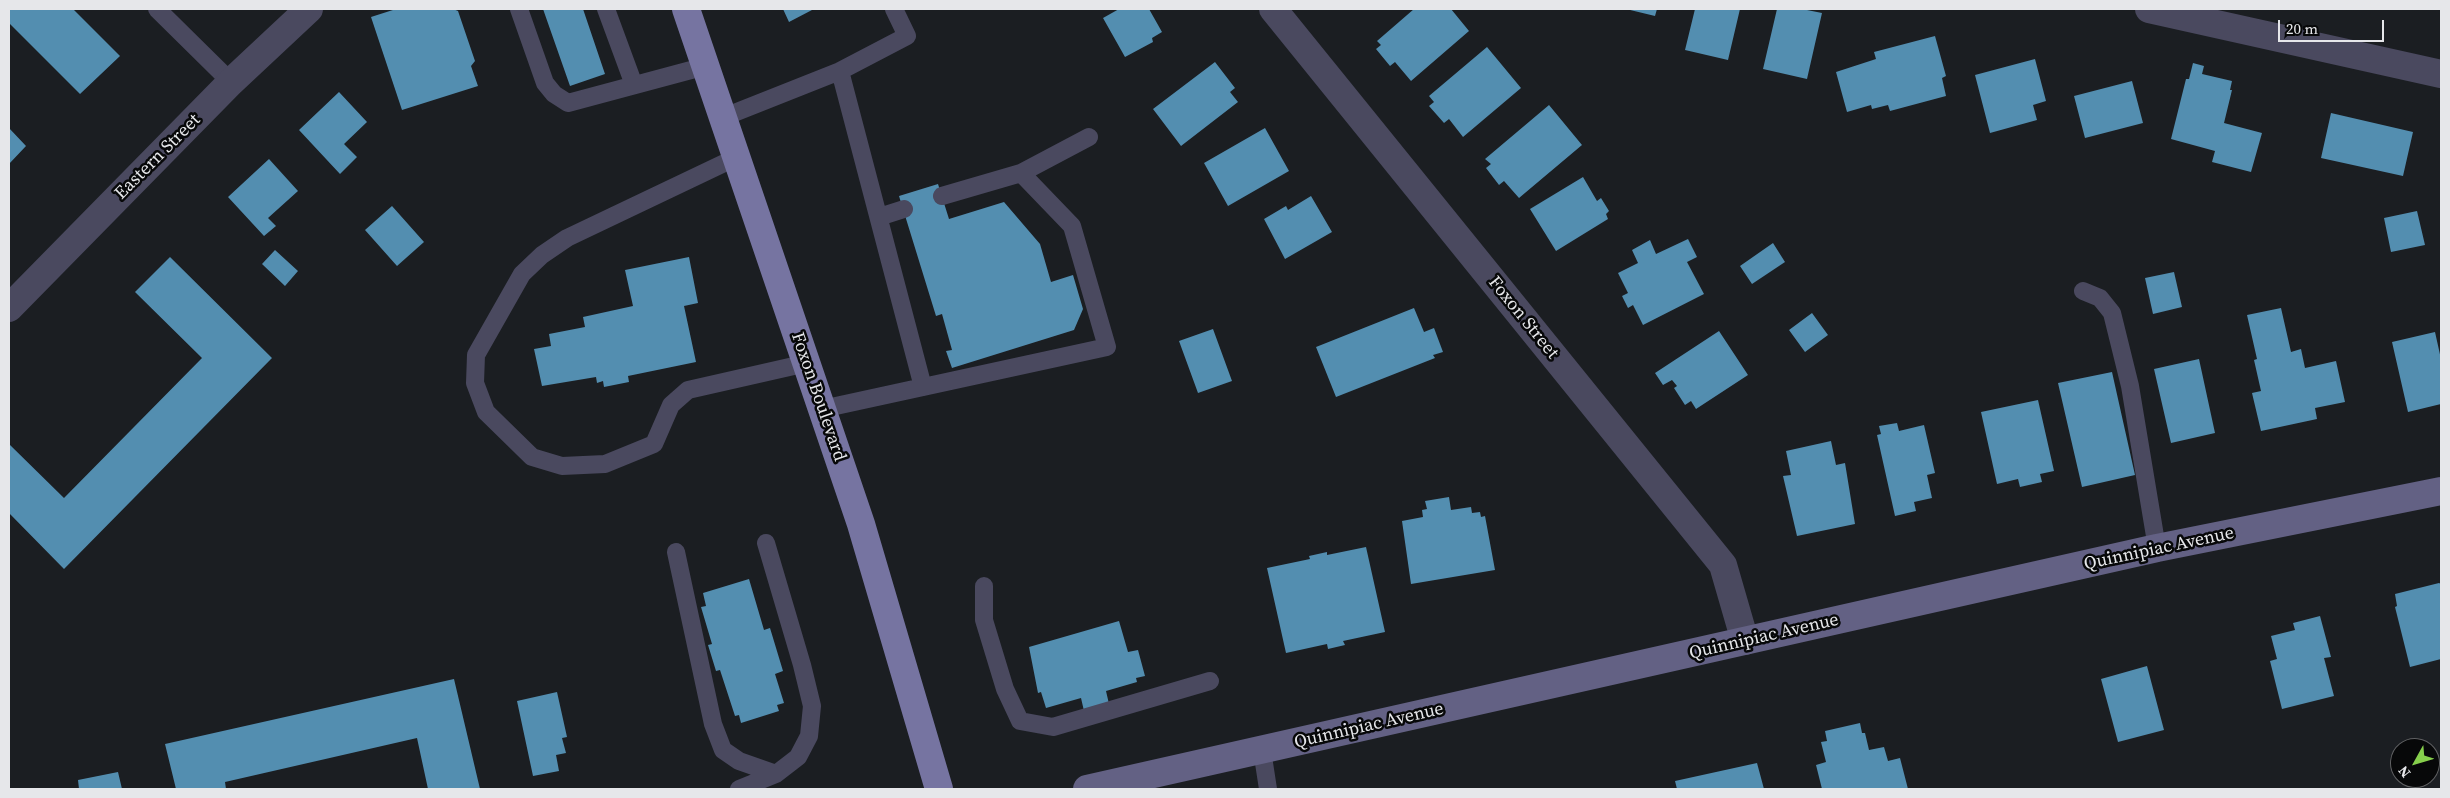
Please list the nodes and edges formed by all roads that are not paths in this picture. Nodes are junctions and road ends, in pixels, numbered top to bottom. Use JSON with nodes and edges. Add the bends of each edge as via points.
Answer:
{"nodes":[{"id":1,"x":157,"y":9,"type":"edge"},
{"id":2,"x":309,"y":9,"type":"edge"},
{"id":3,"x":519,"y":9,"type":"edge"},
{"id":4,"x":606,"y":9,"type":"edge"},
{"id":5,"x":686,"y":9,"type":"edge"},
{"id":6,"x":894,"y":9,"type":"edge"},
{"id":7,"x":1273,"y":9,"type":"edge"},
{"id":8,"x":2149,"y":9,"type":"edge"},
{"id":9,"x":706,"y":66,"type":"junction"},
{"id":10,"x":840,"y":71,"type":"junction"},
{"id":11,"x":2441,"y":74,"type":"edge"},
{"id":12,"x":232,"y":82,"type":"junction"},
{"id":13,"x":634,"y":85,"type":"junction"},
{"id":14,"x":724,"y":117,"type":"junction"},
{"id":15,"x":1089,"y":137,"type":"dead end"},
{"id":16,"x":737,"y":157,"type":"junction"},
{"id":17,"x":1021,"y":173,"type":"junction"},
{"id":18,"x":942,"y":196,"type":"dead end"},
{"id":19,"x":904,"y":209,"type":"dead end"},
{"id":20,"x":879,"y":217,"type":"junction"},
{"id":21,"x":2083,"y":292,"type":"dead end"},
{"id":22,"x":9,"y":308,"type":"edge"},
{"id":23,"x":807,"y":363,"type":"junction"},
{"id":24,"x":923,"y":387,"type":"junction"},
{"id":25,"x":822,"y":409,"type":"junction"},
{"id":26,"x":2441,"y":491,"type":"edge"},
{"id":27,"x":766,"y":542,"type":"dead end"},
{"id":28,"x":2157,"y":548,"type":"junction"},
{"id":29,"x":676,"y":552,"type":"dead end"},
{"id":30,"x":984,"y":586,"type":"dead end"},
{"id":31,"x":1745,"y":641,"type":"junction"},
{"id":32,"x":1210,"y":682,"type":"dead end"},
{"id":33,"x":1262,"y":750,"type":"junction"},
{"id":34,"x":776,"y":774,"type":"junction"},
{"id":35,"x":1096,"y":788,"type":"edge"},
{"id":36,"x":739,"y":789,"type":"edge"},
{"id":37,"x":939,"y":789,"type":"edge"},
{"id":38,"x":1268,"y":789,"type":"edge"}],
"edges":[{"from":1,"to":12,"type":"lane"},
{"from":2,"to":12,"type":"street","name":"Eastern Street"},
{"from":3,"to":13,"type":"lane","via":[[545,83],[554,94],[568,103]]},
{"from":4,"to":13,"type":"lane"},
{"from":5,"to":9,"type":"main road","name":"Foxon Boulevard"},
{"from":6,"to":10,"type":"lane","via":[[907,36]]},
{"from":7,"to":31,"type":"street","name":"Foxon Street","via":[[1723,564]]},
{"from":8,"to":11,"type":"street"},
{"from":9,"to":13,"type":"lane"},
{"from":9,"to":14,"type":"main road","name":"Foxon Boulevard"},
{"from":10,"to":14,"type":"lane"},
{"from":10,"to":20,"type":"lane"},
{"from":12,"to":22,"type":"street","name":"Eastern Street"},
{"from":14,"to":16,"type":"main road","name":"Foxon Boulevard"},
{"from":15,"to":17,"type":"lane"},
{"from":16,"to":23,"type":"main road","name":"Foxon Boulevard"},
{"from":16,"to":23,"type":"lane","via":[[567,238],[542,255],[522,274],[476,355],[475,383],[486,412],[532,457],[562,466],[605,464],[654,444],[671,405],[688,390]]},
{"from":17,"to":18,"type":"lane"},
{"from":17,"to":24,"type":"lane","via":[[1072,226],[1108,347]]},
{"from":19,"to":20,"type":"lane"},
{"from":20,"to":24,"type":"lane"},
{"from":21,"to":28,"type":"lane","via":[[2100,298],[2112,314],[2130,386]]},
{"from":23,"to":25,"type":"main road","name":"Foxon Boulevard"},
{"from":24,"to":25,"type":"lane"},
{"from":25,"to":37,"type":"main road","name":"Foxon Boulevard","via":[[861,524]]},
{"from":26,"to":28,"type":"main road","name":"Quinnipiac Avenue"},
{"from":27,"to":34,"type":"lane","via":[[812,706],[809,736],[798,757]]},
{"from":28,"to":31,"type":"main road","name":"Quinnipiac Avenue"},
{"from":29,"to":34,"type":"lane","via":[[713,724],[723,750],[739,761]]},
{"from":30,"to":32,"type":"lane","via":[[984,620],[1020,721],[1053,727]]},
{"from":31,"to":33,"type":"main road","name":"Quinnipiac Avenue"},
{"from":33,"to":35,"type":"main road","name":"Quinnipiac Avenue"},
{"from":33,"to":38,"type":"lane"},
{"from":34,"to":36,"type":"lane"}]}
